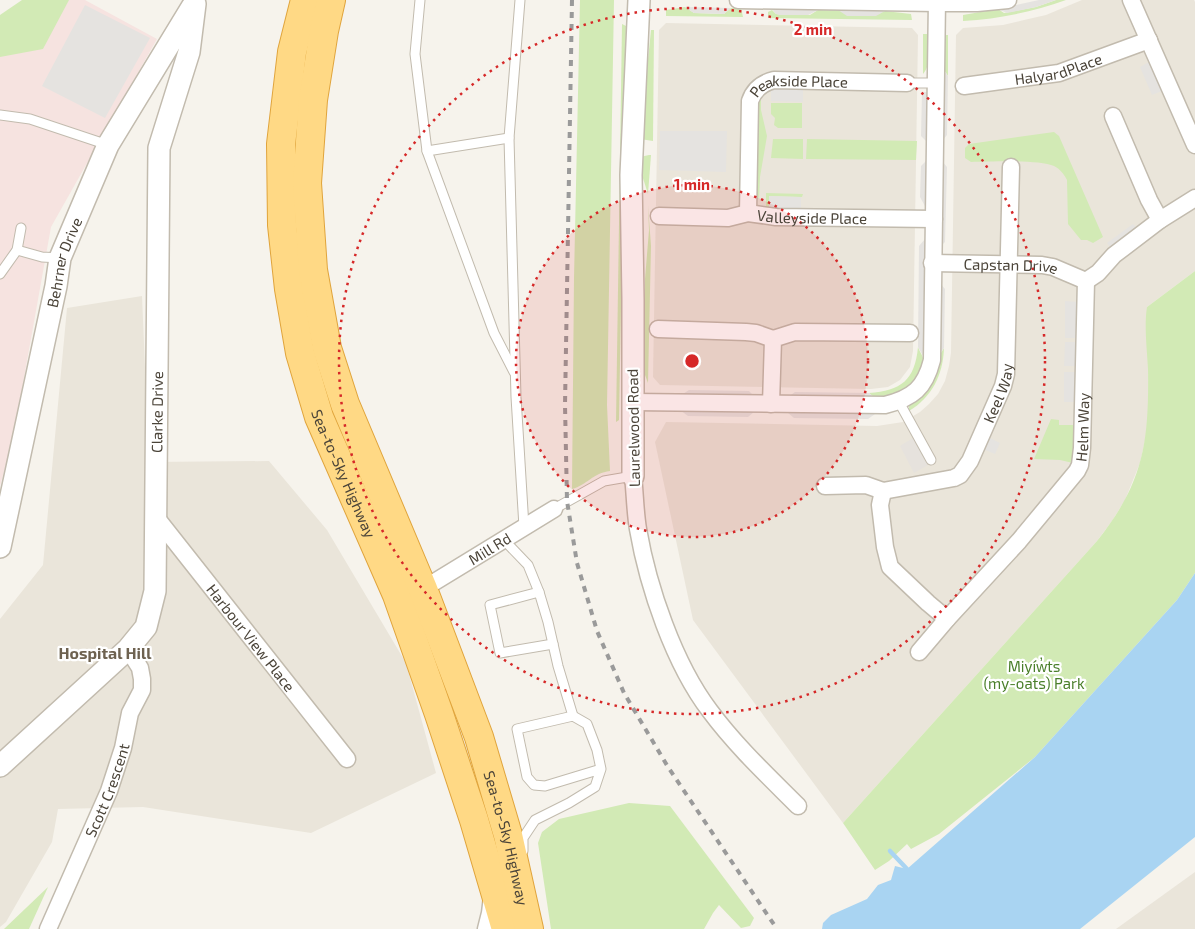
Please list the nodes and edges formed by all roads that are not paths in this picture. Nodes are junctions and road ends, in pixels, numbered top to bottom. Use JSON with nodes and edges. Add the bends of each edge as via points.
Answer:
{"nodes":[{"id":1,"x":305,"y":0,"type":"edge"},
{"id":2,"x":331,"y":0,"type":"edge"},
{"id":3,"x":420,"y":0,"type":"edge"},
{"id":4,"x":520,"y":0,"type":"edge"},
{"id":5,"x":639,"y":0,"type":"edge"},
{"id":6,"x":738,"y":0,"type":"edge"},
{"id":7,"x":1008,"y":0,"type":"edge"},
{"id":8,"x":1131,"y":0,"type":"edge"},
{"id":9,"x":196,"y":2,"type":"edge"},
{"id":10,"x":937,"y":2,"type":"edge"},
{"id":11,"x":1149,"y":40,"type":"junction"},
{"id":12,"x":907,"y":83,"type":"joint"},
{"id":13,"x":935,"y":83,"type":"junction"},
{"id":14,"x":964,"y":86,"type":"dead end"},
{"id":15,"x":0,"y":115,"type":"edge"},
{"id":16,"x":1113,"y":116,"type":"dead end"},
{"id":17,"x":509,"y":138,"type":"junction"},
{"id":18,"x":108,"y":145,"type":"junction"},
{"id":19,"x":1195,"y":145,"type":"edge"},
{"id":20,"x":427,"y":151,"type":"junction"},
{"id":21,"x":1011,"y":167,"type":"dead end"},
{"id":22,"x":1195,"y":198,"type":"edge"},
{"id":23,"x":748,"y":213,"type":"junction"},
{"id":24,"x":659,"y":216,"type":"dead end"},
{"id":25,"x":934,"y":219,"type":"junction"},
{"id":26,"x":1160,"y":220,"type":"junction"},
{"id":27,"x":21,"y":228,"type":"dead end"},
{"id":28,"x":17,"y":250,"type":"junction"},
{"id":29,"x":60,"y":258,"type":"junction"},
{"id":30,"x":932,"y":263,"type":"junction"},
{"id":31,"x":1009,"y":264,"type":"junction"},
{"id":32,"x":0,"y":274,"type":"edge"},
{"id":33,"x":1086,"y":281,"type":"junction"},
{"id":34,"x":293,"y":312,"type":"junction"},
{"id":35,"x":658,"y":329,"type":"dead end"},
{"id":36,"x":910,"y":333,"type":"dead end"},
{"id":37,"x":774,"y":340,"type":"junction"},
{"id":38,"x":515,"y":374,"type":"junction"},
{"id":39,"x":633,"y":402,"type":"junction"},
{"id":40,"x":899,"y":402,"type":"junction"},
{"id":41,"x":771,"y":404,"type":"junction"},
{"id":42,"x":931,"y":460,"type":"dead end"},
{"id":43,"x":633,"y":476,"type":"junction"},
{"id":44,"x":825,"y":486,"type":"dead end"},
{"id":45,"x":883,"y":491,"type":"junction"},
{"id":46,"x":554,"y":509,"type":"joint"},
{"id":47,"x":155,"y":516,"type":"junction"},
{"id":48,"x":524,"y":527,"type":"junction"},
{"id":49,"x":504,"y":540,"type":"junction"},
{"id":50,"x":0,"y":547,"type":"edge"},
{"id":51,"x":423,"y":588,"type":"junction"},
{"id":52,"x":539,"y":592,"type":"junction"},
{"id":53,"x":947,"y":619,"type":"junction"},
{"id":54,"x":553,"y":644,"type":"junction"},
{"id":55,"x":128,"y":649,"type":"junction"},
{"id":56,"x":919,"y":652,"type":"dead end"},
{"id":57,"x":573,"y":716,"type":"junction"},
{"id":58,"x":346,"y":759,"type":"dead end"},
{"id":59,"x":0,"y":766,"type":"edge"},
{"id":60,"x":601,"y":769,"type":"junction"},
{"id":61,"x":798,"y":806,"type":"dead end"},
{"id":62,"x":493,"y":881,"type":"junction"},
{"id":63,"x":522,"y":894,"type":"junction"},
{"id":64,"x":48,"y":929,"type":"edge"},
{"id":65,"x":486,"y":929,"type":"edge"},
{"id":66,"x":506,"y":929,"type":"edge"},
{"id":67,"x":529,"y":929,"type":"edge"}],
"edges":[{"from":1,"to":34,"type":"highway","name":"Sea-to-Sky Highway","via":[[292,52],[281,144],[282,224]]},
{"from":2,"to":51,"type":"highway","name":"Sea-to-Sky Highway","via":[[313,100],[307,183],[313,270],[327,348],[345,404]]},
{"from":3,"to":20,"type":"lane","via":[[415,54]]},
{"from":4,"to":17,"type":"lane"},
{"from":5,"to":39,"type":"street","name":"Laurelwood Road","via":[[631,174]]},
{"from":6,"to":10,"type":"street"},
{"from":7,"to":10,"type":"street"},
{"from":8,"to":11,"type":"street"},
{"from":9,"to":18,"type":"street","name":"Behrner Drive"},
{"from":9,"to":47,"type":"street","name":"Clarke Drive","via":[[189,52],[159,148]]},
{"from":10,"to":13,"type":"street"},
{"from":11,"to":14,"type":"street","name":"HalyardPlace","via":[[1060,73]]},
{"from":11,"to":19,"type":"street"},
{"from":12,"to":13,"type":"lane"},
{"from":12,"to":23,"type":"street","name":"Peakside Place","via":[[774,80],[761,85],[750,101]]},
{"from":13,"to":25,"type":"street"},
{"from":15,"to":18,"type":"lane","via":[[38,122]]},
{"from":16,"to":26,"type":"street","via":[[1148,200]]},
{"from":17,"to":20,"type":"lane"},
{"from":17,"to":38,"type":"lane"},
{"from":18,"to":29,"type":"street","name":"Behrner Drive"},
{"from":20,"to":38,"type":"lane","via":[[494,333]]},
{"from":21,"to":31,"type":"street","name":"Keel Way"},
{"from":22,"to":26,"type":"street"},
{"from":23,"to":24,"type":"street","name":"Valleyside Place","via":[[728,218]]},
{"from":23,"to":25,"type":"street","name":"Valleyside Place","via":[[776,217]]},
{"from":25,"to":30,"type":"street"},
{"from":26,"to":33,"type":"street"},
{"from":27,"to":28,"type":"lane"},
{"from":28,"to":29,"type":"lane"},
{"from":28,"to":32,"type":"lane"},
{"from":29,"to":50,"type":"street","name":"Behrner Drive"},
{"from":30,"to":31,"type":"street","name":"Capstan Drive"},
{"from":30,"to":40,"type":"street","via":[[932,360],[921,387]]},
{"from":31,"to":33,"type":"street","name":"Capstan Drive","via":[[1053,267]]},
{"from":31,"to":45,"type":"street","name":"Keel Way","via":[[1006,374],[970,461],[954,478]]},
{"from":33,"to":53,"type":"street","name":"Helm Way","via":[[1080,465],[1020,541]]},
{"from":34,"to":51,"type":"highway","via":[[316,359],[404,584],[410,589]]},
{"from":34,"to":62,"type":"highway","name":"Sea-to-Sky Highway","via":[[300,353],[319,417],[397,595]]},
{"from":35,"to":37,"type":"street","via":[[746,332]]},
{"from":36,"to":37,"type":"street","via":[[795,332]]},
{"from":37,"to":41,"type":"street"},
{"from":38,"to":48,"type":"lane"},
{"from":39,"to":41,"type":"street"},
{"from":39,"to":43,"type":"street","name":"Laurelwood Road"},
{"from":40,"to":41,"type":"street","via":[[885,405]]},
{"from":40,"to":42,"type":"lane"},
{"from":43,"to":46,"type":"lane","via":[[604,481]]},
{"from":43,"to":61,"type":"street","name":"Laurelwood Road","via":[[638,529],[651,583],[689,679],[710,711],[750,758]]},
{"from":44,"to":45,"type":"street","name":"Keel Way","via":[[866,484]]},
{"from":45,"to":53,"type":"street","via":[[880,505],[890,568]]},
{"from":46,"to":48,"type":"street","name":"Mill Rd"},
{"from":47,"to":55,"type":"street","name":"Clarke Drive","via":[[155,591],[146,628]]},
{"from":47,"to":58,"type":"street","name":"Harbour View Place"},
{"from":48,"to":49,"type":"street","name":"Mill Rd"},
{"from":49,"to":51,"type":"street","name":"Mill Rd"},
{"from":49,"to":52,"type":"lane","via":[[528,565]]},
{"from":51,"to":62,"type":"highway","via":[[423,618],[482,807]]},
{"from":51,"to":63,"type":"highway","name":"Sea-to-Sky Highway","via":[[479,737]]},
{"from":52,"to":54,"type":"lane"},
{"from":52,"to":54,"type":"lane","via":[[490,605],[500,653]]},
{"from":53,"to":56,"type":"street","name":"Helm Way"},
{"from":54,"to":57,"type":"lane"},
{"from":55,"to":59,"type":"street","name":"Clarke Drive"},
{"from":55,"to":64,"type":"street","name":"Scott Crescent","via":[[140,668],[142,690],[130,713],[109,791]]},
{"from":57,"to":60,"type":"lane","via":[[587,724]]},
{"from":57,"to":60,"type":"lane","via":[[517,729],[527,777],[534,785],[545,786]]},
{"from":60,"to":63,"type":"lane","via":[[595,787],[536,820],[523,838]]},
{"from":62,"to":65,"type":"street"},
{"from":62,"to":66,"type":"highway","name":"Sea-to-Sky Highway"},
{"from":63,"to":67,"type":"highway","name":"Sea-to-Sky Highway"}]}
